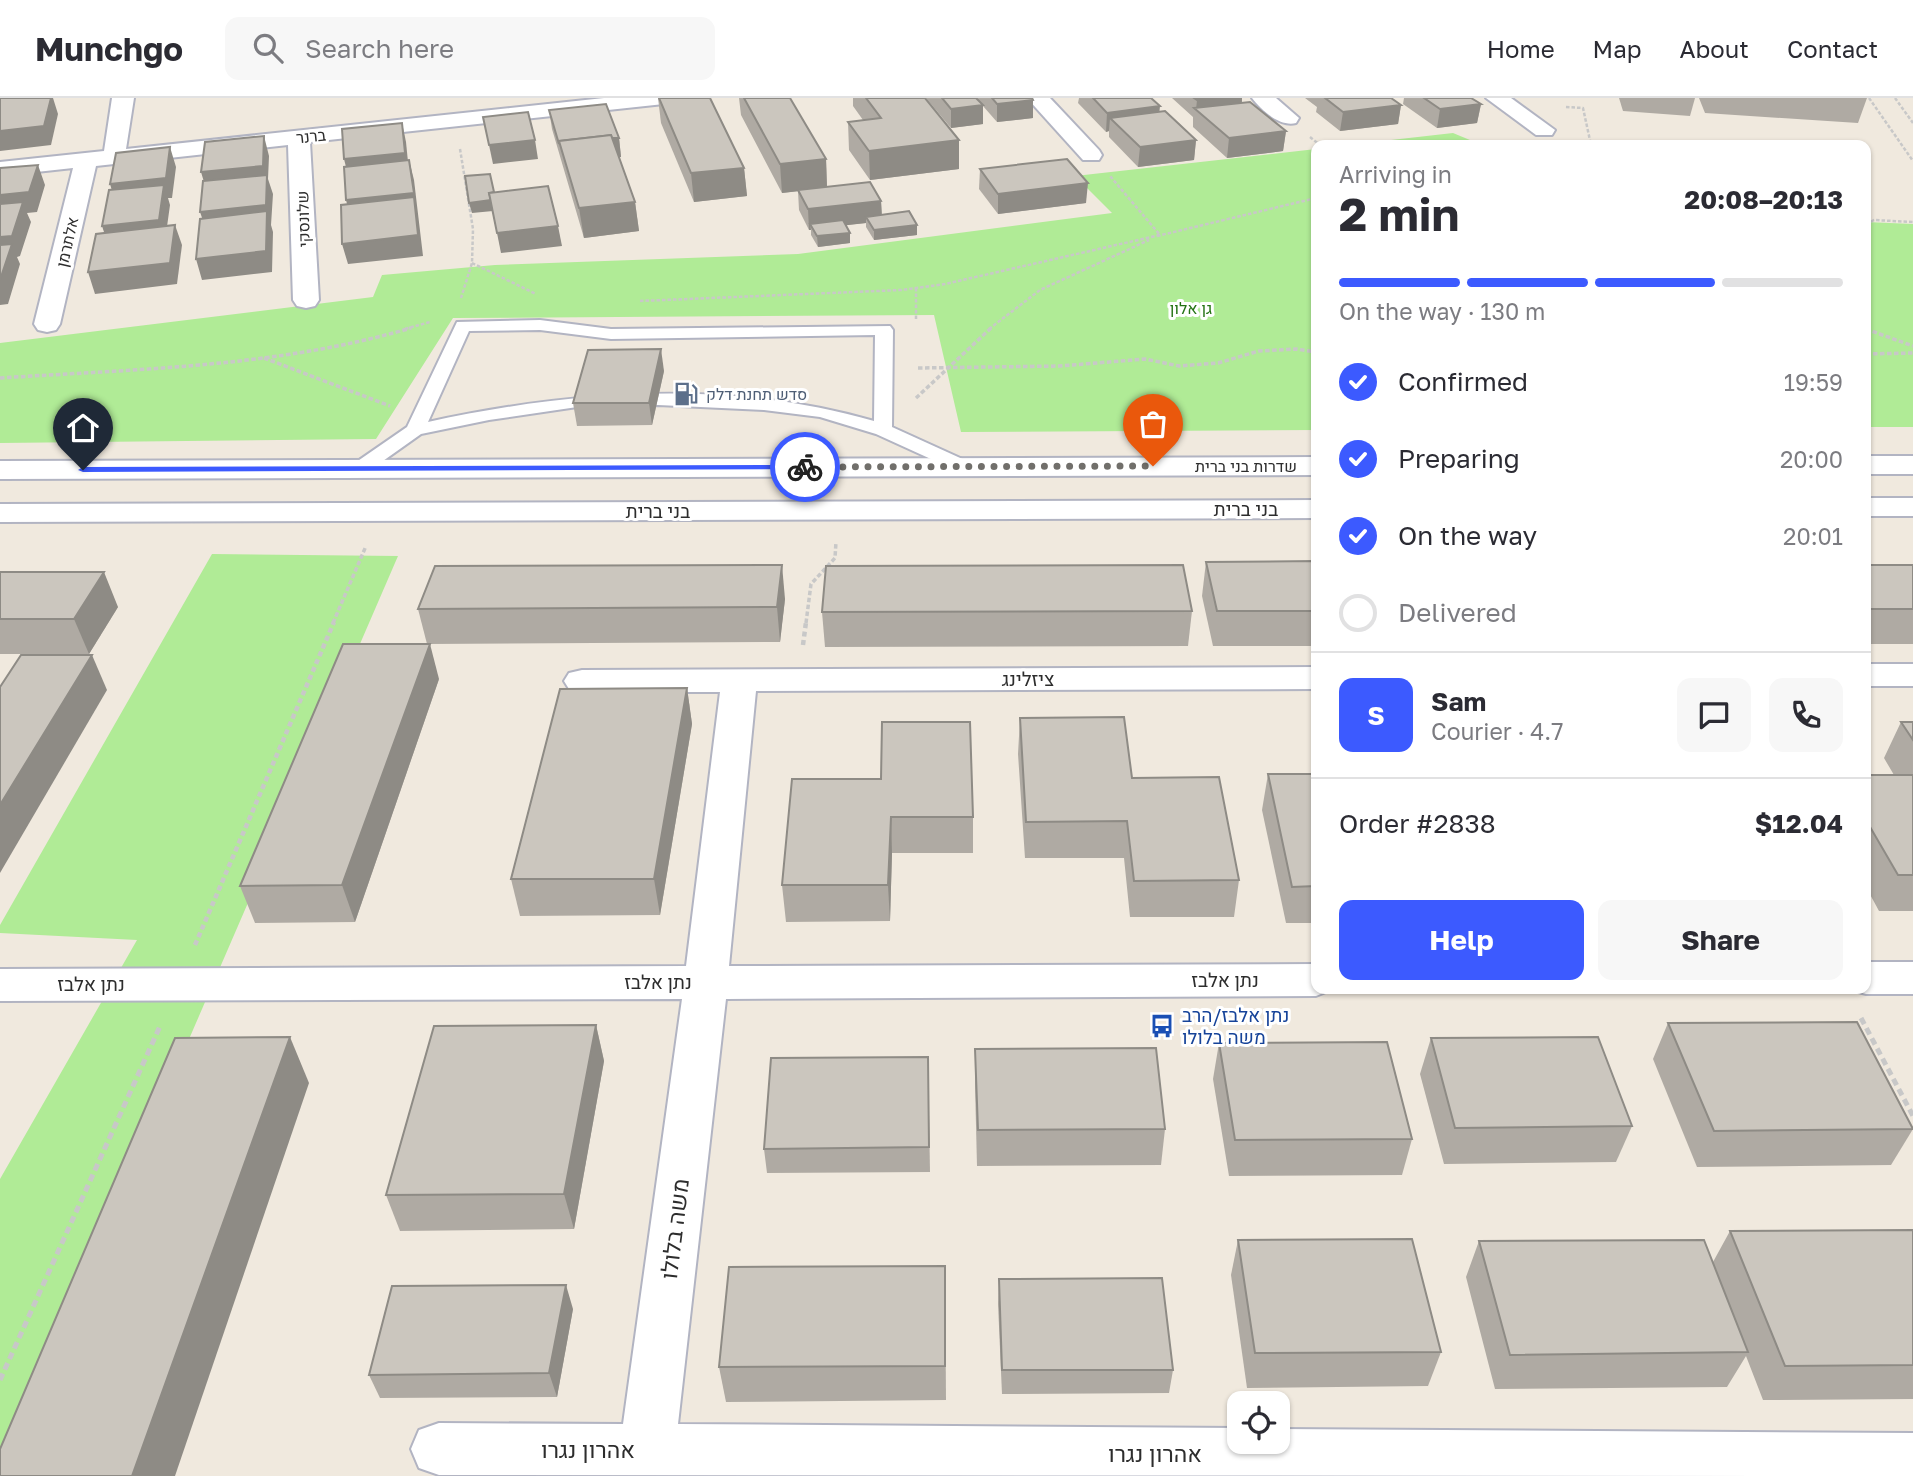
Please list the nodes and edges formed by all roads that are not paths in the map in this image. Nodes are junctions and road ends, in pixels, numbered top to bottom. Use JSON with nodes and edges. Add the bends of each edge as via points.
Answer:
{"nodes":[{"id":1,"x":123,"y":98,"type":"edge"},
{"id":2,"x":664,"y":98,"type":"edge"},
{"id":3,"x":1038,"y":98,"type":"edge"},
{"id":4,"x":1263,"y":98,"type":"edge"},
{"id":5,"x":1497,"y":98,"type":"edge"},
{"id":6,"x":1288,"y":118,"type":"dead end"},
{"id":7,"x":1544,"y":130,"type":"dead end"},
{"id":8,"x":299,"y":137,"type":"junction"},
{"id":9,"x":1091,"y":155,"type":"road end"},
{"id":10,"x":114,"y":157,"type":"junction"},
{"id":11,"x":86,"y":160,"type":"junction"},
{"id":12,"x":0,"y":169,"type":"edge"},
{"id":13,"x":306,"y":300,"type":"dead end"},
{"id":14,"x":47,"y":324,"type":"dead end"},
{"id":15,"x":418,"y":424,"type":"junction"},
{"id":16,"x":883,"y":430,"type":"junction"},
{"id":17,"x":1871,"y":465,"type":"edge"},
{"id":18,"x":1913,"y":465,"type":"edge"},
{"id":19,"x":962,"y":466,"type":"junction"},
{"id":20,"x":1311,"y":466,"type":"edge"},
{"id":21,"x":359,"y":469,"type":"junction"},
{"id":22,"x":0,"y":470,"type":"edge"},
{"id":23,"x":1871,"y":507,"type":"edge"},
{"id":24,"x":1913,"y":507,"type":"edge"},
{"id":25,"x":1311,"y":509,"type":"edge"},
{"id":26,"x":0,"y":513,"type":"edge"},
{"id":27,"x":1913,"y":675,"type":"edge"},
{"id":28,"x":1871,"y":676,"type":"edge"},
{"id":29,"x":1311,"y":678,"type":"edge"},
{"id":30,"x":739,"y":680,"type":"junction"},
{"id":31,"x":582,"y":681,"type":"dead end"},
{"id":32,"x":1913,"y":978,"type":"edge"},
{"id":33,"x":1311,"y":980,"type":"edge"},
{"id":34,"x":706,"y":982,"type":"junction"},
{"id":35,"x":1,"y":987,"type":"edge"},
{"id":36,"x":1871,"y":992,"type":"edge"},
{"id":37,"x":439,"y":1449,"type":"dead end"},
{"id":38,"x":1913,"y":1460,"type":"edge"},
{"id":39,"x":645,"y":1463,"type":"edge"}],
"edges":[{"from":1,"to":10,"type":"street"},
{"from":2,"to":8,"type":"street","name":"ברנר"},
{"from":3,"to":9,"type":"street"},
{"from":4,"to":6,"type":"street"},
{"from":5,"to":7,"type":"street"},
{"from":8,"to":10,"type":"street","name":"ברנר"},
{"from":8,"to":13,"type":"street","name":"שלונסקי"},
{"from":10,"to":11,"type":"street","name":"ברנר"},
{"from":11,"to":12,"type":"street","name":"ברנר"},
{"from":11,"to":14,"type":"street","name":"אלתרמן"},
{"from":15,"to":16,"type":"lane","via":[[584,401],[658,400],[764,404],[822,412]]},
{"from":15,"to":16,"type":"lane","via":[[460,320],[611,334],[884,330]]},
{"from":15,"to":21,"type":"lane"},
{"from":16,"to":19,"type":"lane"},
{"from":17,"to":18,"type":"street"},
{"from":19,"to":20,"type":"street","name":"שדרות בני ברית"},
{"from":19,"to":21,"type":"street","name":"שדרות בני ברית"},
{"from":21,"to":22,"type":"street","name":"שדרות בני ברית"},
{"from":23,"to":24,"type":"street"},
{"from":25,"to":26,"type":"street","name":"בני ברית"},
{"from":27,"to":28,"type":"street"},
{"from":29,"to":30,"type":"street","name":"ציזלינג"},
{"from":30,"to":31,"type":"street","name":"ציזלינג"},
{"from":30,"to":34,"type":"street"},
{"from":32,"to":36,"type":"street"},
{"from":33,"to":34,"type":"street","name":"נתן אלבז"},
{"from":34,"to":35,"type":"street","name":"נתן אלבז"},
{"from":34,"to":39,"type":"street","name":"משה בלולו"},
{"from":37,"to":39,"type":"street","name":"אהרון נגרו"},
{"from":38,"to":39,"type":"street","name":"אהרון נגרו"}]}
